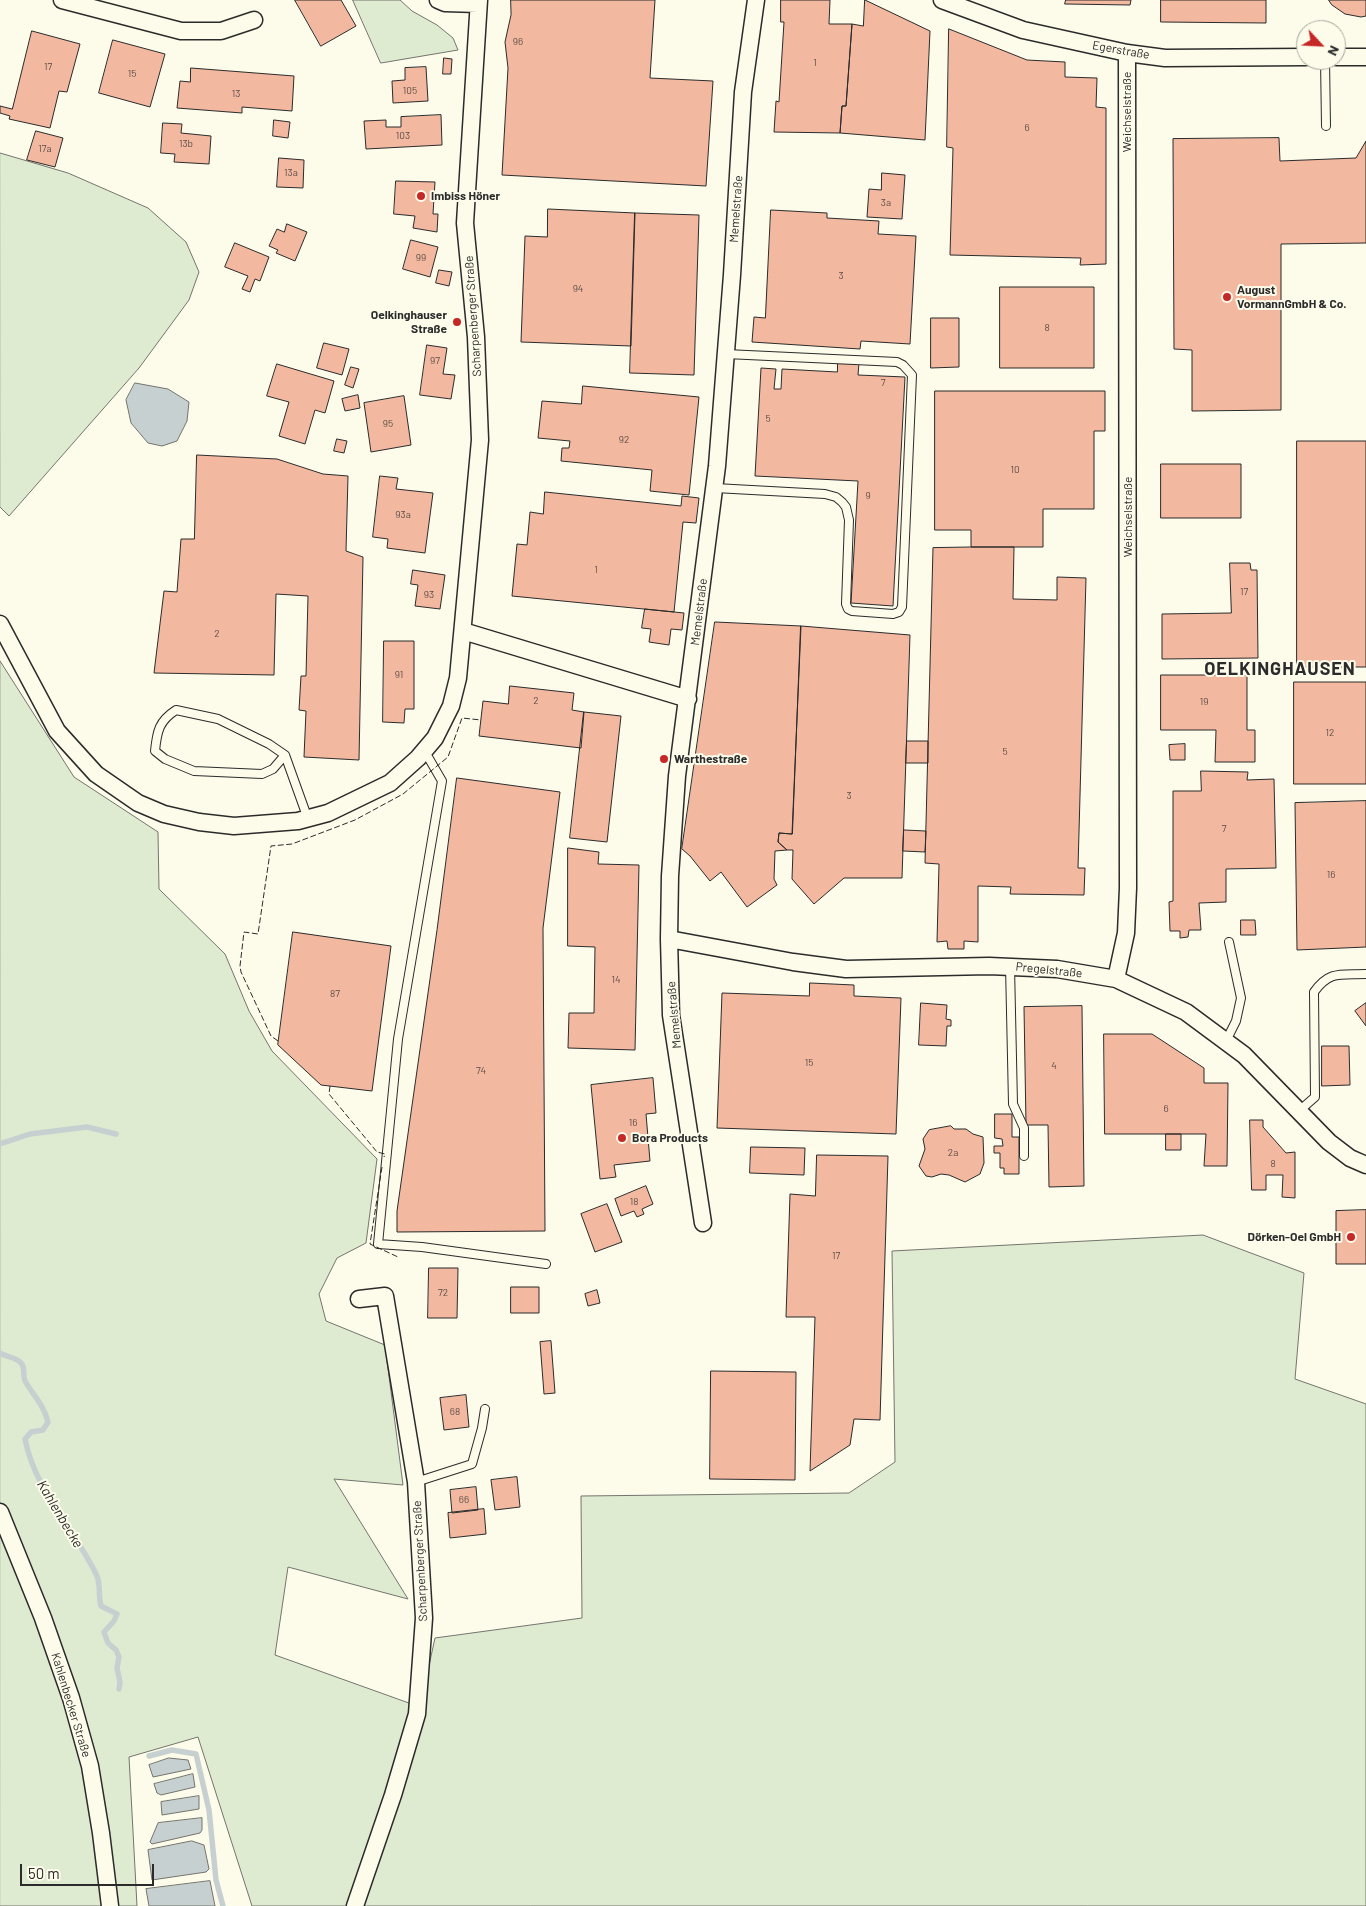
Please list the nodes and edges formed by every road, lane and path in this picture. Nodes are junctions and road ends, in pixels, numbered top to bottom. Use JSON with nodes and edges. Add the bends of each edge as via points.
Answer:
{"nodes":[{"id":1,"x":62,"y":0,"type":"edge"},
{"id":2,"x":438,"y":0,"type":"edge"},
{"id":3,"x":756,"y":0,"type":"edge"},
{"id":4,"x":942,"y":0,"type":"edge"},
{"id":5,"x":478,"y":2,"type":"edge"},
{"id":6,"x":254,"y":20,"type":"dead end"},
{"id":7,"x":1126,"y":53,"type":"junction"},
{"id":8,"x":1296,"y":57,"type":"edge"},
{"id":9,"x":1346,"y":57,"type":"edge"},
{"id":10,"x":1366,"y":57,"type":"edge"},
{"id":11,"x":1324,"y":70,"type":"edge"},
{"id":12,"x":1326,"y":126,"type":"dead end"},
{"id":13,"x":726,"y":354,"type":"junction"},
{"id":14,"x":714,"y":488,"type":"junction"},
{"id":15,"x":0,"y":624,"type":"edge"},
{"id":16,"x":463,"y":631,"type":"junction"},
{"id":17,"x":688,"y":699,"type":"junction"},
{"id":18,"x":424,"y":750,"type":"junction"},
{"id":19,"x":285,"y":755,"type":"junction"},
{"id":20,"x":308,"y":818,"type":"junction"},
{"id":21,"x":669,"y":940,"type":"junction"},
{"id":22,"x":1229,"y":942,"type":"dead end"},
{"id":23,"x":1010,"y":966,"type":"junction"},
{"id":24,"x":1366,"y":974,"type":"edge"},
{"id":25,"x":1116,"y":980,"type":"junction"},
{"id":26,"x":1226,"y":1042,"type":"junction"},
{"id":27,"x":1299,"y":1111,"type":"junction"},
{"id":28,"x":1024,"y":1156,"type":"dead end"},
{"id":29,"x":1366,"y":1165,"type":"edge"},
{"id":30,"x":703,"y":1223,"type":"dead end"},
{"id":31,"x":546,"y":1264,"type":"dead end"},
{"id":32,"x":359,"y":1299,"type":"dead end"},
{"id":33,"x":484,"y":1409,"type":"dead end"},
{"id":34,"x":416,"y":1482,"type":"junction"},
{"id":35,"x":0,"y":1512,"type":"edge"},
{"id":36,"x":110,"y":1906,"type":"edge"},
{"id":37,"x":355,"y":1906,"type":"edge"}],
"edges":[{"from":1,"to":6,"type":"street","via":[[180,31],[222,31]]},
{"from":2,"to":5,"type":"street","via":[[445,3]]},
{"from":3,"to":13,"type":"street","name":"Memelstraße","via":[[743,92]]},
{"from":4,"to":7,"type":"street","name":"Egerstraße","via":[[1023,30]]},
{"from":5,"to":16,"type":"street","name":"Scharpenberger Straße","via":[[465,223],[476,337],[480,440]]},
{"from":7,"to":8,"type":"street","name":"Egerstraße","via":[[1165,58]]},
{"from":7,"to":25,"type":"street","name":"Weichselstraße","via":[[1128,888],[1126,933]]},
{"from":9,"to":10,"type":"street"},
{"from":11,"to":12,"type":"lane"},
{"from":13,"to":14,"type":"street","name":"Memelstraße"},
{"from":13,"to":14,"type":"lane","via":[[897,362],[912,374],[902,607],[899,612],[852,612],[848,609],[849,520],[846,506],[836,497],[805,492]]},
{"from":14,"to":17,"type":"street","name":"Memelstraße"},
{"from":15,"to":20,"type":"street","via":[[57,731],[96,774],[138,803],[164,814],[234,826],[298,822]]},
{"from":16,"to":17,"type":"street"},
{"from":16,"to":18,"type":"street","via":[[451,706],[435,738]]},
{"from":17,"to":21,"type":"street","name":"Memelstraße","via":[[677,776]]},
{"from":18,"to":20,"type":"street","via":[[390,783],[328,813]]},
{"from":18,"to":31,"type":"lane","via":[[442,781],[398,1039],[378,1244]]},
{"from":19,"to":19,"type":"lane","via":[[218,719],[176,710],[164,718],[154,751],[194,771],[262,774],[273,769]]},
{"from":19,"to":20,"type":"lane"},
{"from":21,"to":23,"type":"street","name":"Pregelstraße","via":[[846,969]]},
{"from":21,"to":30,"type":"street","name":"Memelstraße","via":[[672,1015]]},
{"from":22,"to":26,"type":"lane","via":[[1241,998],[1236,1021]]},
{"from":23,"to":25,"type":"street","name":"Pregelstraße","via":[[1057,969]]},
{"from":23,"to":28,"type":"lane","via":[[1013,1104],[1024,1128]]},
{"from":24,"to":27,"type":"lane","via":[[1333,975],[1322,981],[1314,992],[1315,1097]]},
{"from":25,"to":26,"type":"street","name":"Pregelstraße","via":[[1186,1012]]},
{"from":26,"to":27,"type":"street","name":"Pregelstraße","via":[[1244,1055]]},
{"from":27,"to":29,"type":"street","name":"Pregelstraße","via":[[1329,1142],[1350,1158]]},
{"from":32,"to":34,"type":"street","name":"Scharpenberger Straße","via":[[385,1296]]},
{"from":33,"to":34,"type":"lane","via":[[472,1464]]},
{"from":34,"to":37,"type":"street","name":"Scharpenberger Straße","via":[[424,1618],[417,1714]]},
{"from":35,"to":36,"type":"street","name":"Kahlenbecker Straße","via":[[43,1618],[90,1766]]}]}
